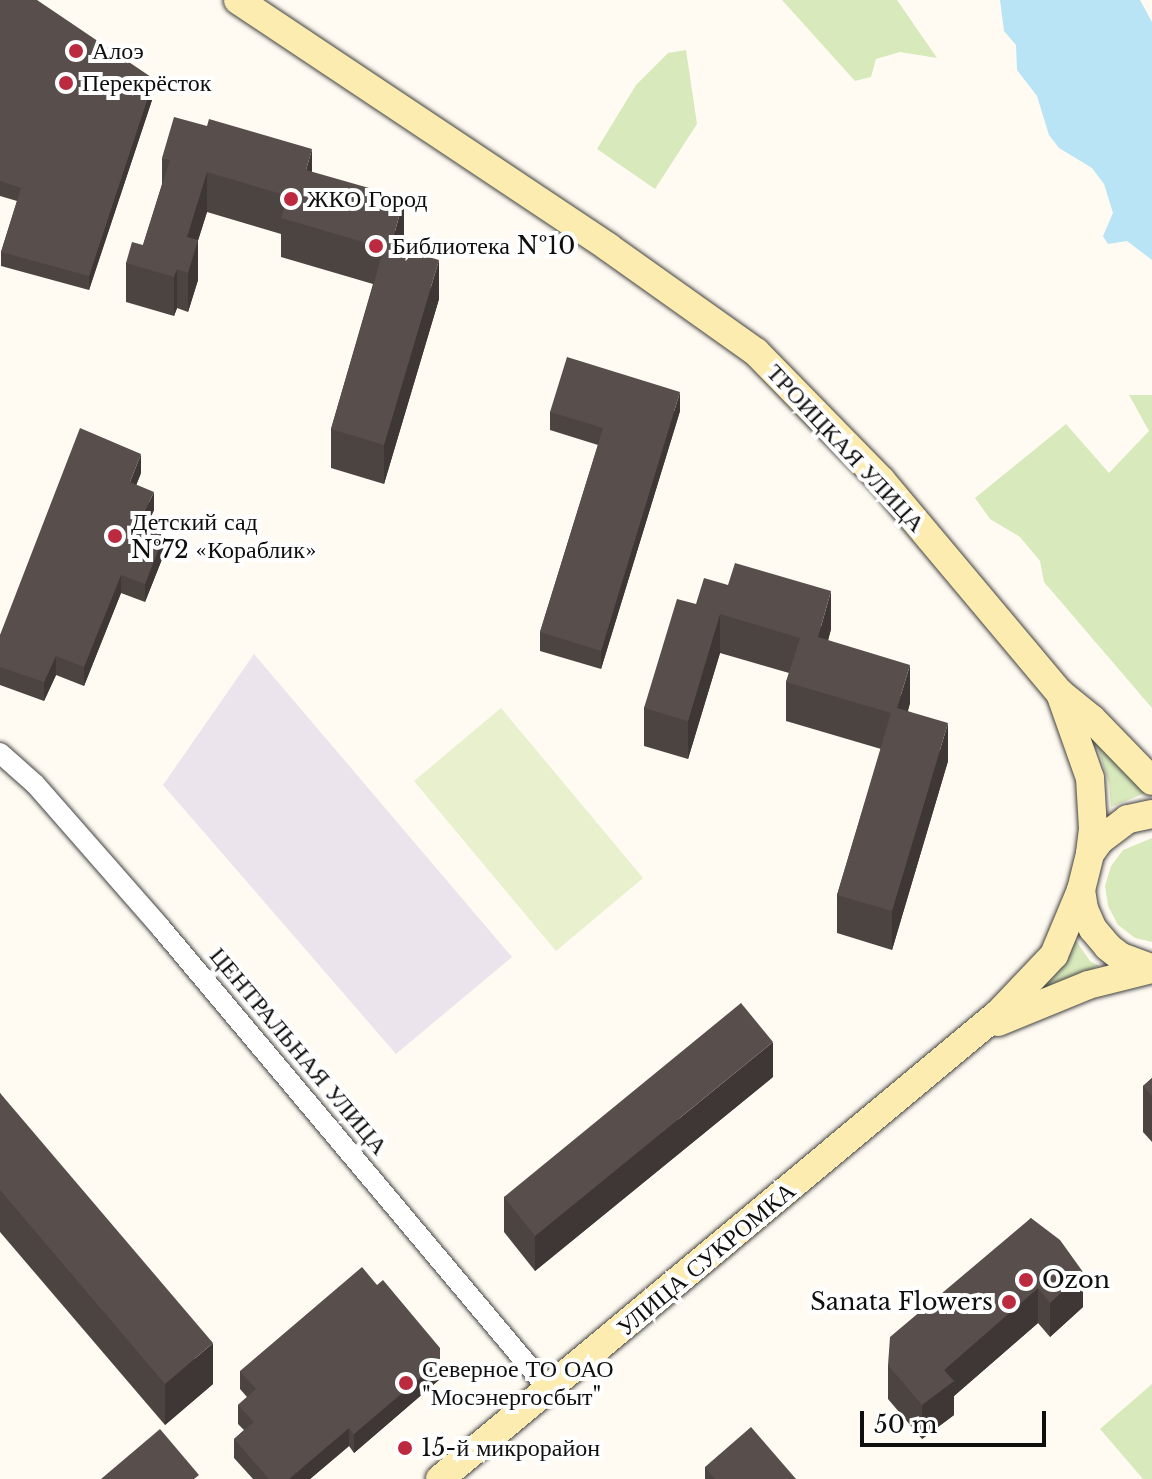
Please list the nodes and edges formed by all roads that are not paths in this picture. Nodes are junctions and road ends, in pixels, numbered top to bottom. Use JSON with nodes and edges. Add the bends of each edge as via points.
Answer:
{"nodes":[{"id":1,"x":238,"y":0,"type":"edge"},
{"id":2,"x":1060,"y":693,"type":"junction"},
{"id":3,"x":0,"y":753,"type":"edge"},
{"id":4,"x":1152,"y":781,"type":"edge"},
{"id":5,"x":1152,"y":814,"type":"edge"},
{"id":6,"x":1090,"y":854,"type":"junction"},
{"id":7,"x":1081,"y":890,"type":"junction"},
{"id":8,"x":1152,"y":968,"type":"edge"},
{"id":9,"x":970,"y":1039,"type":"junction"},
{"id":10,"x":549,"y":1390,"type":"junction"},
{"id":11,"x":440,"y":1479,"type":"edge"}],
"edges":[{"from":1,"to":2,"type":"street","name":"ТРОИЦКАЯ УЛИЦА","via":[[756,352],[881,480]]},
{"from":2,"to":4,"type":"street","name":"ТРОИЦКАЯ УЛИЦА"},
{"from":2,"to":6,"type":"street","name":"ТРОИЦКАЯ УЛИЦА","via":[[1090,778]]},
{"from":3,"to":10,"type":"street","name":"ЦЕНТРАЛЬНАЯ УЛИЦА","via":[[35,784],[161,928]]},
{"from":5,"to":6,"type":"street","via":[[1128,819]]},
{"from":6,"to":7,"type":"street","name":"ТРОИЦКАЯ УЛИЦА"},
{"from":7,"to":8,"type":"street","via":[[1088,919],[1108,947]]},
{"from":7,"to":9,"type":"street","name":"УЛИЦА СУКРОМКА","via":[[1044,969]]},
{"from":8,"to":9,"type":"street","name":"УЛИЦА СУКРОМКА","via":[[1088,985]]},
{"from":9,"to":10,"type":"street","name":"УЛИЦА СУКРОМКА"},
{"from":10,"to":11,"type":"street","name":"УЛИЦА СУКРОМКА"}]}
